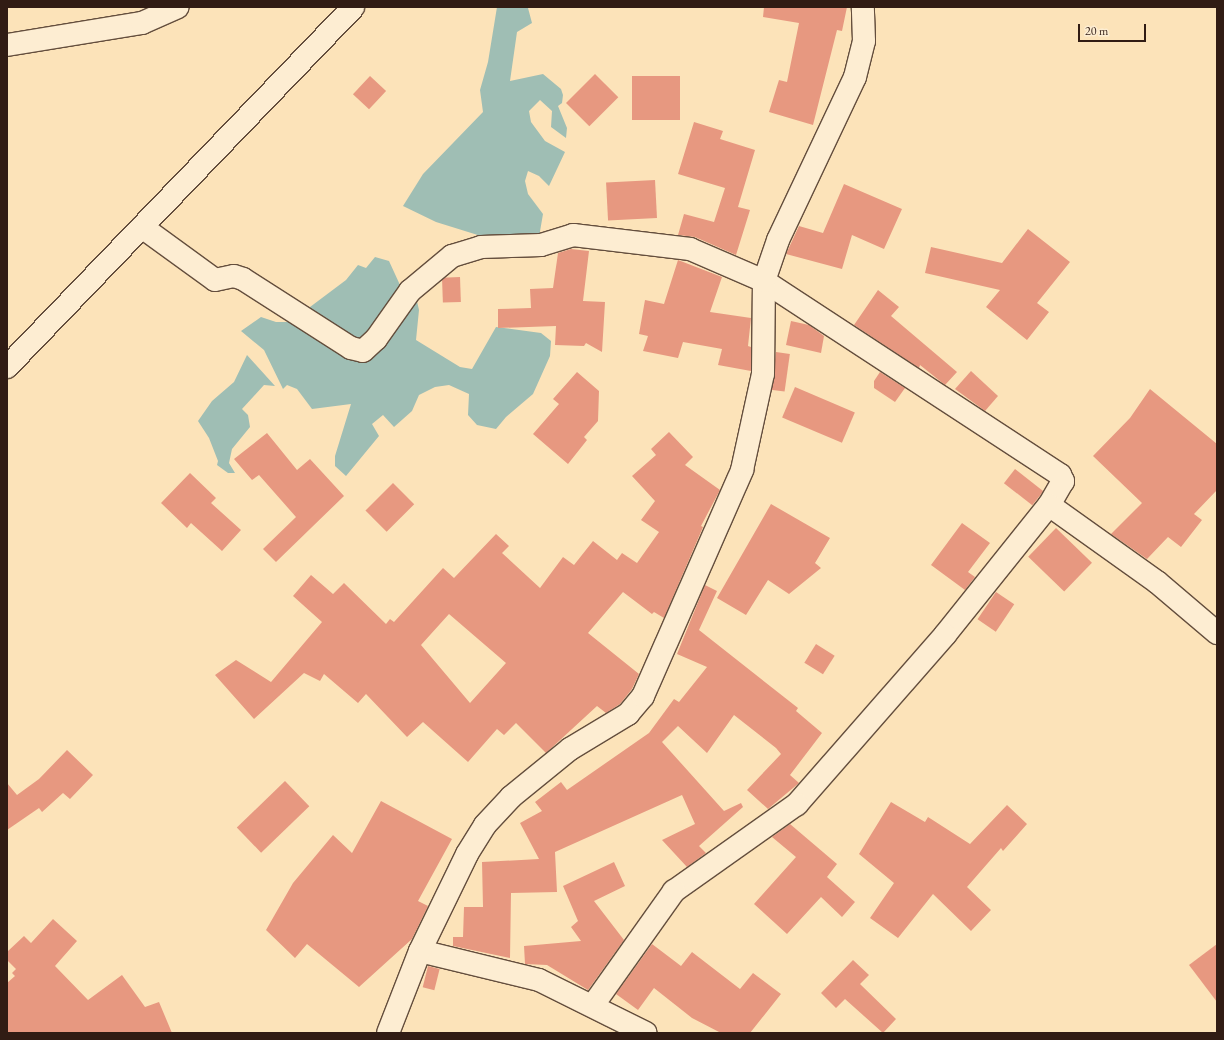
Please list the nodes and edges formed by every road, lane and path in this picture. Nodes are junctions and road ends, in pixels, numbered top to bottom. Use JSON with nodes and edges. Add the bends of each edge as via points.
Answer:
{"nodes":[{"id":1,"x":178,"y":7,"type":"edge"},
{"id":2,"x":354,"y":7,"type":"edge"},
{"id":3,"x":863,"y":7,"type":"edge"},
{"id":4,"x":7,"y":45,"type":"edge"},
{"id":5,"x":142,"y":227,"type":"junction"},
{"id":6,"x":764,"y":281,"type":"junction"},
{"id":7,"x":7,"y":367,"type":"edge"},
{"id":8,"x":1049,"y":505,"type":"junction"},
{"id":9,"x":1217,"y":633,"type":"edge"},
{"id":10,"x":420,"y":952,"type":"junction"},
{"id":11,"x":593,"y":1004,"type":"junction"},
{"id":12,"x":388,"y":1033,"type":"edge"},
{"id":13,"x":646,"y":1033,"type":"edge"}],
"edges":[{"from":1,"to":4,"type":"street","via":[[142,23]]},
{"from":2,"to":5,"type":"street"},
{"from":3,"to":6,"type":"street","via":[[864,41],[855,77],[778,240]]},
{"from":5,"to":6,"type":"street","via":[[216,280],[234,276],[243,279],[351,348],[363,351],[376,339],[410,291],[452,256],[481,247],[541,245],[573,234],[690,249]]},
{"from":5,"to":7,"type":"street"},
{"from":6,"to":8,"type":"street","via":[[1060,475],[1063,481]]},
{"from":6,"to":10,"type":"street","via":[[762,374],[742,470],[642,696],[628,714],[570,749],[512,797],[486,825],[468,854]]},
{"from":8,"to":9,"type":"street","via":[[1158,582]]},
{"from":8,"to":11,"type":"street","via":[[945,635],[797,804],[674,891]]},
{"from":10,"to":11,"type":"street","via":[[539,980]]},
{"from":10,"to":12,"type":"street"},
{"from":11,"to":13,"type":"street"}]}
